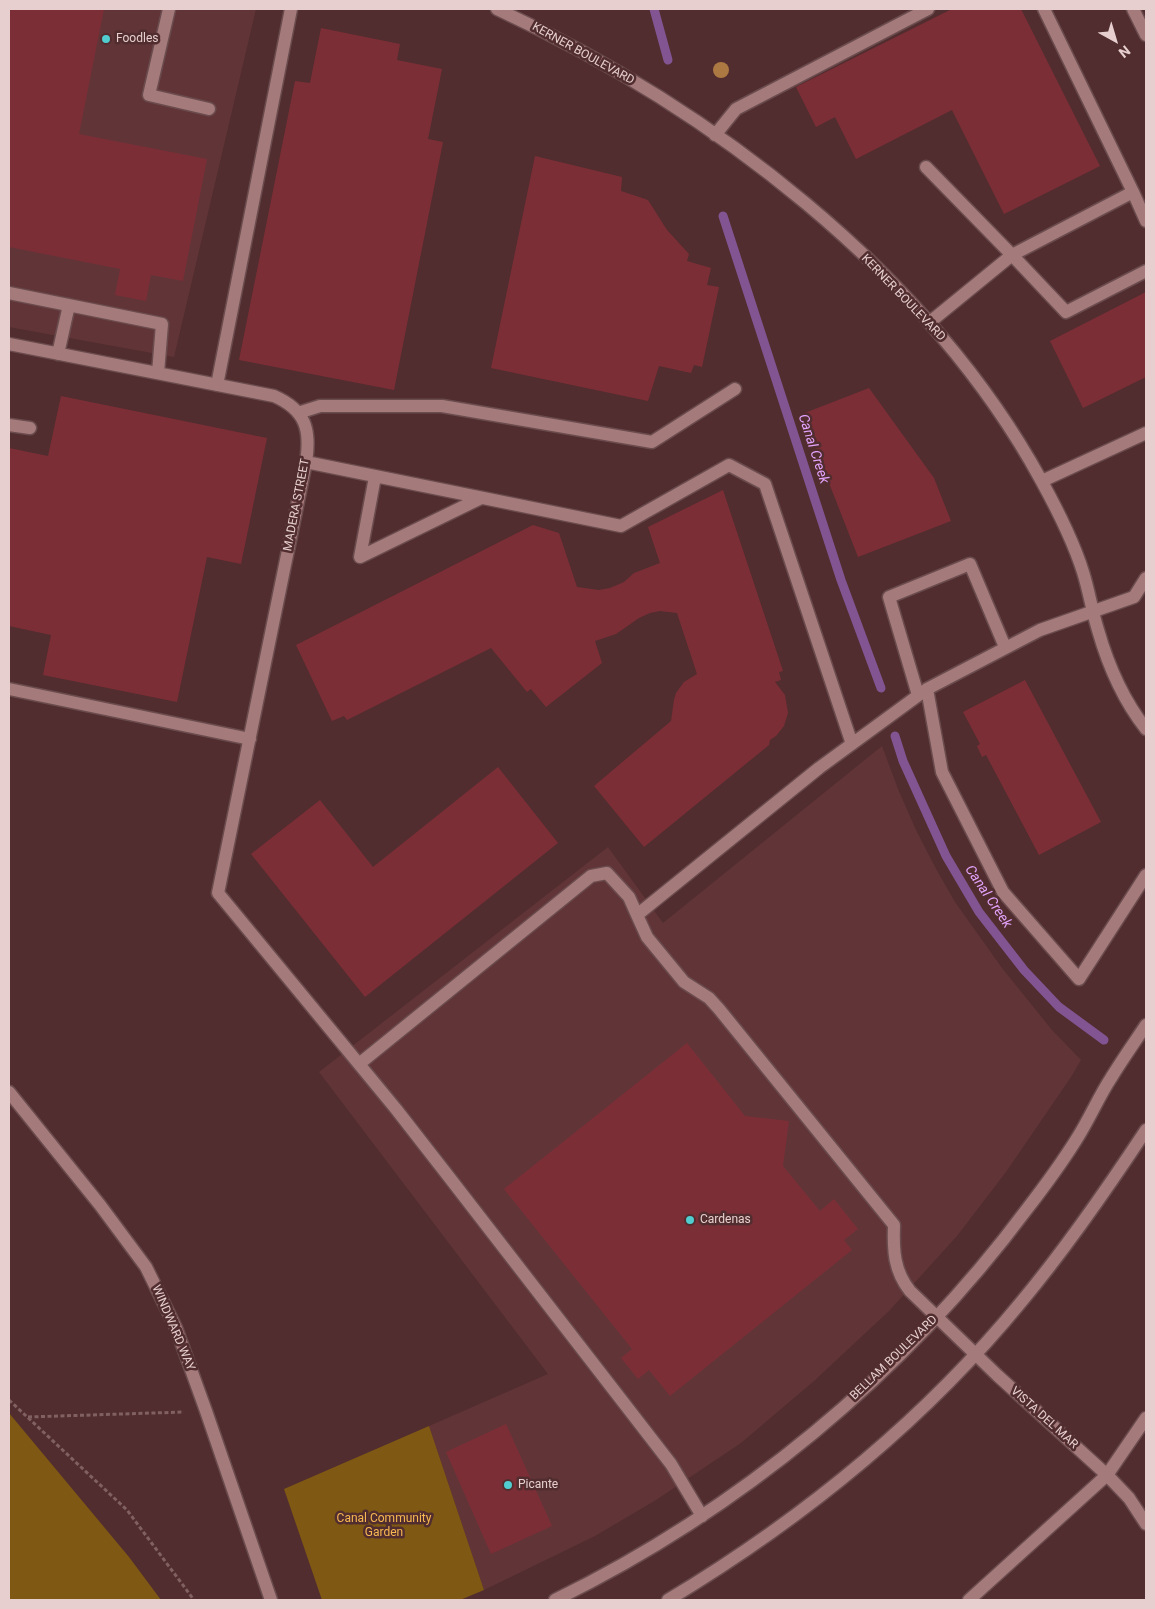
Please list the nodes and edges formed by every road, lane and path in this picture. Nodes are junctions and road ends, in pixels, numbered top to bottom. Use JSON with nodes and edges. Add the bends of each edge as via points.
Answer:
{"nodes":[{"id":1,"x":169,"y":9,"type":"edge"},
{"id":2,"x":291,"y":9,"type":"edge"},
{"id":3,"x":497,"y":9,"type":"edge"},
{"id":4,"x":928,"y":9,"type":"edge"},
{"id":5,"x":1044,"y":9,"type":"edge"},
{"id":6,"x":1133,"y":9,"type":"edge"},
{"id":7,"x":1146,"y":35,"type":"edge"},
{"id":8,"x":209,"y":109,"type":"dead end"},
{"id":9,"x":716,"y":135,"type":"junction"},
{"id":10,"x":926,"y":166,"type":"dead end"},
{"id":11,"x":1133,"y":192,"type":"junction"},
{"id":12,"x":1146,"y":222,"type":"edge"},
{"id":13,"x":1012,"y":255,"type":"junction"},
{"id":14,"x":1146,"y":271,"type":"edge"},
{"id":15,"x":9,"y":293,"type":"edge"},
{"id":16,"x":69,"y":305,"type":"junction"},
{"id":17,"x":930,"y":322,"type":"junction"},
{"id":18,"x":9,"y":344,"type":"edge"},
{"id":19,"x":58,"y":354,"type":"junction"},
{"id":20,"x":158,"y":373,"type":"junction"},
{"id":21,"x":217,"y":385,"type":"junction"},
{"id":22,"x":735,"y":389,"type":"dead end"},
{"id":23,"x":298,"y":413,"type":"junction"},
{"id":24,"x":9,"y":425,"type":"edge"},
{"id":25,"x":30,"y":428,"type":"dead end"},
{"id":26,"x":1146,"y":433,"type":"edge"},
{"id":27,"x":306,"y":462,"type":"junction"},
{"id":28,"x":375,"y":477,"type":"junction"},
{"id":29,"x":1042,"y":482,"type":"junction"},
{"id":30,"x":481,"y":498,"type":"junction"},
{"id":31,"x":1146,"y":578,"type":"edge"},
{"id":32,"x":1093,"y":612,"type":"junction"},
{"id":33,"x":1005,"y":647,"type":"junction"},
{"id":34,"x":9,"y":689,"type":"edge"},
{"id":35,"x":923,"y":692,"type":"junction"},
{"id":36,"x":1146,"y":729,"type":"edge"},
{"id":37,"x":250,"y":738,"type":"junction"},
{"id":38,"x":852,"y":744,"type":"junction"},
{"id":39,"x":1146,"y":875,"type":"edge"},
{"id":40,"x":637,"y":915,"type":"junction"},
{"id":41,"x":1146,"y":1026,"type":"edge"},
{"id":42,"x":359,"y":1064,"type":"junction"},
{"id":43,"x":9,"y":1092,"type":"edge"},
{"id":44,"x":1146,"y":1130,"type":"edge"},
{"id":45,"x":936,"y":1318,"type":"junction"},
{"id":46,"x":975,"y":1354,"type":"junction"},
{"id":47,"x":9,"y":1400,"type":"edge"},
{"id":48,"x":206,"y":1411,"type":"junction"},
{"id":49,"x":27,"y":1418,"type":"junction"},
{"id":50,"x":1146,"y":1418,"type":"edge"},
{"id":51,"x":1107,"y":1475,"type":"junction"},
{"id":52,"x":702,"y":1516,"type":"junction"},
{"id":53,"x":1146,"y":1524,"type":"edge"},
{"id":54,"x":194,"y":1600,"type":"edge"},
{"id":55,"x":271,"y":1600,"type":"edge"},
{"id":56,"x":555,"y":1600,"type":"edge"},
{"id":57,"x":668,"y":1600,"type":"edge"},
{"id":58,"x":969,"y":1600,"type":"edge"}],
"edges":[{"from":1,"to":8,"type":"street","via":[[149,95]]},
{"from":2,"to":21,"type":"street"},
{"from":3,"to":9,"type":"street","name":"KERNER BOULEVARD","via":[[621,74]]},
{"from":4,"to":9,"type":"street","via":[[736,109]]},
{"from":5,"to":11,"type":"street"},
{"from":6,"to":7,"type":"street"},
{"from":9,"to":17,"type":"street","name":"KERNER BOULEVARD","via":[[836,231]]},
{"from":10,"to":13,"type":"street"},
{"from":11,"to":12,"type":"street"},
{"from":11,"to":13,"type":"street"},
{"from":13,"to":14,"type":"street","via":[[1066,312]]},
{"from":13,"to":17,"type":"street"},
{"from":15,"to":16,"type":"street"},
{"from":16,"to":19,"type":"street"},
{"from":16,"to":20,"type":"street","via":[[162,324]]},
{"from":17,"to":29,"type":"street","name":"KERNER BOULEVARD","via":[[1015,435]]},
{"from":18,"to":19,"type":"street","name":"MADERA STREET"},
{"from":19,"to":20,"type":"street","name":"MADERA STREET"},
{"from":20,"to":21,"type":"street","name":"MADERA STREET"},
{"from":21,"to":23,"type":"street","name":"MADERA STREET","via":[[274,396],[288,402]]},
{"from":22,"to":23,"type":"street","via":[[652,442],[442,406],[320,406]]},
{"from":23,"to":27,"type":"street","name":"MADERA STREET","via":[[308,436]]},
{"from":24,"to":25,"type":"street"},
{"from":26,"to":29,"type":"street"},
{"from":27,"to":28,"type":"street"},
{"from":27,"to":37,"type":"street","name":"MADERA STREET"},
{"from":28,"to":30,"type":"street"},
{"from":28,"to":30,"type":"street","via":[[360,557]]},
{"from":29,"to":32,"type":"street","name":"KERNER BOULEVARD","via":[[1076,553]]},
{"from":30,"to":38,"type":"street","via":[[621,526],[729,466],[765,484]]},
{"from":31,"to":32,"type":"street","via":[[1134,597]]},
{"from":32,"to":33,"type":"street","via":[[1040,630]]},
{"from":32,"to":36,"type":"street","name":"KERNER BOULEVARD","via":[[1113,672]]},
{"from":33,"to":35,"type":"street"},
{"from":33,"to":35,"type":"street","via":[[970,564],[888,597]]},
{"from":34,"to":37,"type":"street"},
{"from":35,"to":38,"type":"street"},
{"from":35,"to":39,"type":"street","via":[[942,772],[1003,892],[1080,979]]},
{"from":37,"to":42,"type":"street","name":"MADERA STREET","via":[[218,893]]},
{"from":38,"to":40,"type":"street"},
{"from":40,"to":42,"type":"street","name":"VISTA DEL MAR","via":[[628,897],[607,873],[591,876]]},
{"from":40,"to":45,"type":"street","name":"VISTA DEL MAR","via":[[647,937],[684,982],[719,1008],[894,1225],[893,1252],[898,1273]]},
{"from":41,"to":45,"type":"street","name":"BELLAM BOULEVARD","via":[[1109,1080],[1076,1141],[1051,1177],[997,1249]]},
{"from":42,"to":52,"type":"street","via":[[665,1456]]},
{"from":43,"to":48,"type":"street","name":"WINDWARD WAY","via":[[146,1267],[176,1328]]},
{"from":44,"to":46,"type":"street","via":[[1060,1254]]},
{"from":45,"to":46,"type":"street","name":"VISTA DEL MAR"},
{"from":45,"to":52,"type":"street","name":"BELLAM BOULEVARD","via":[[840,1411]]},
{"from":46,"to":51,"type":"street","name":"VISTA DEL MAR"},
{"from":46,"to":57,"type":"street","via":[[882,1445],[809,1506],[757,1544]]},
{"from":47,"to":49,"type":"path"},
{"from":48,"to":49,"type":"path"},
{"from":48,"to":55,"type":"street","name":"WINDWARD WAY"},
{"from":49,"to":54,"type":"path","via":[[127,1510]]},
{"from":50,"to":51,"type":"street"},
{"from":51,"to":53,"type":"street","name":"VISTA DEL MAR","via":[[1129,1498]]},
{"from":51,"to":58,"type":"street"},
{"from":52,"to":56,"type":"street","name":"BELLAM BOULEVARD"}]}
